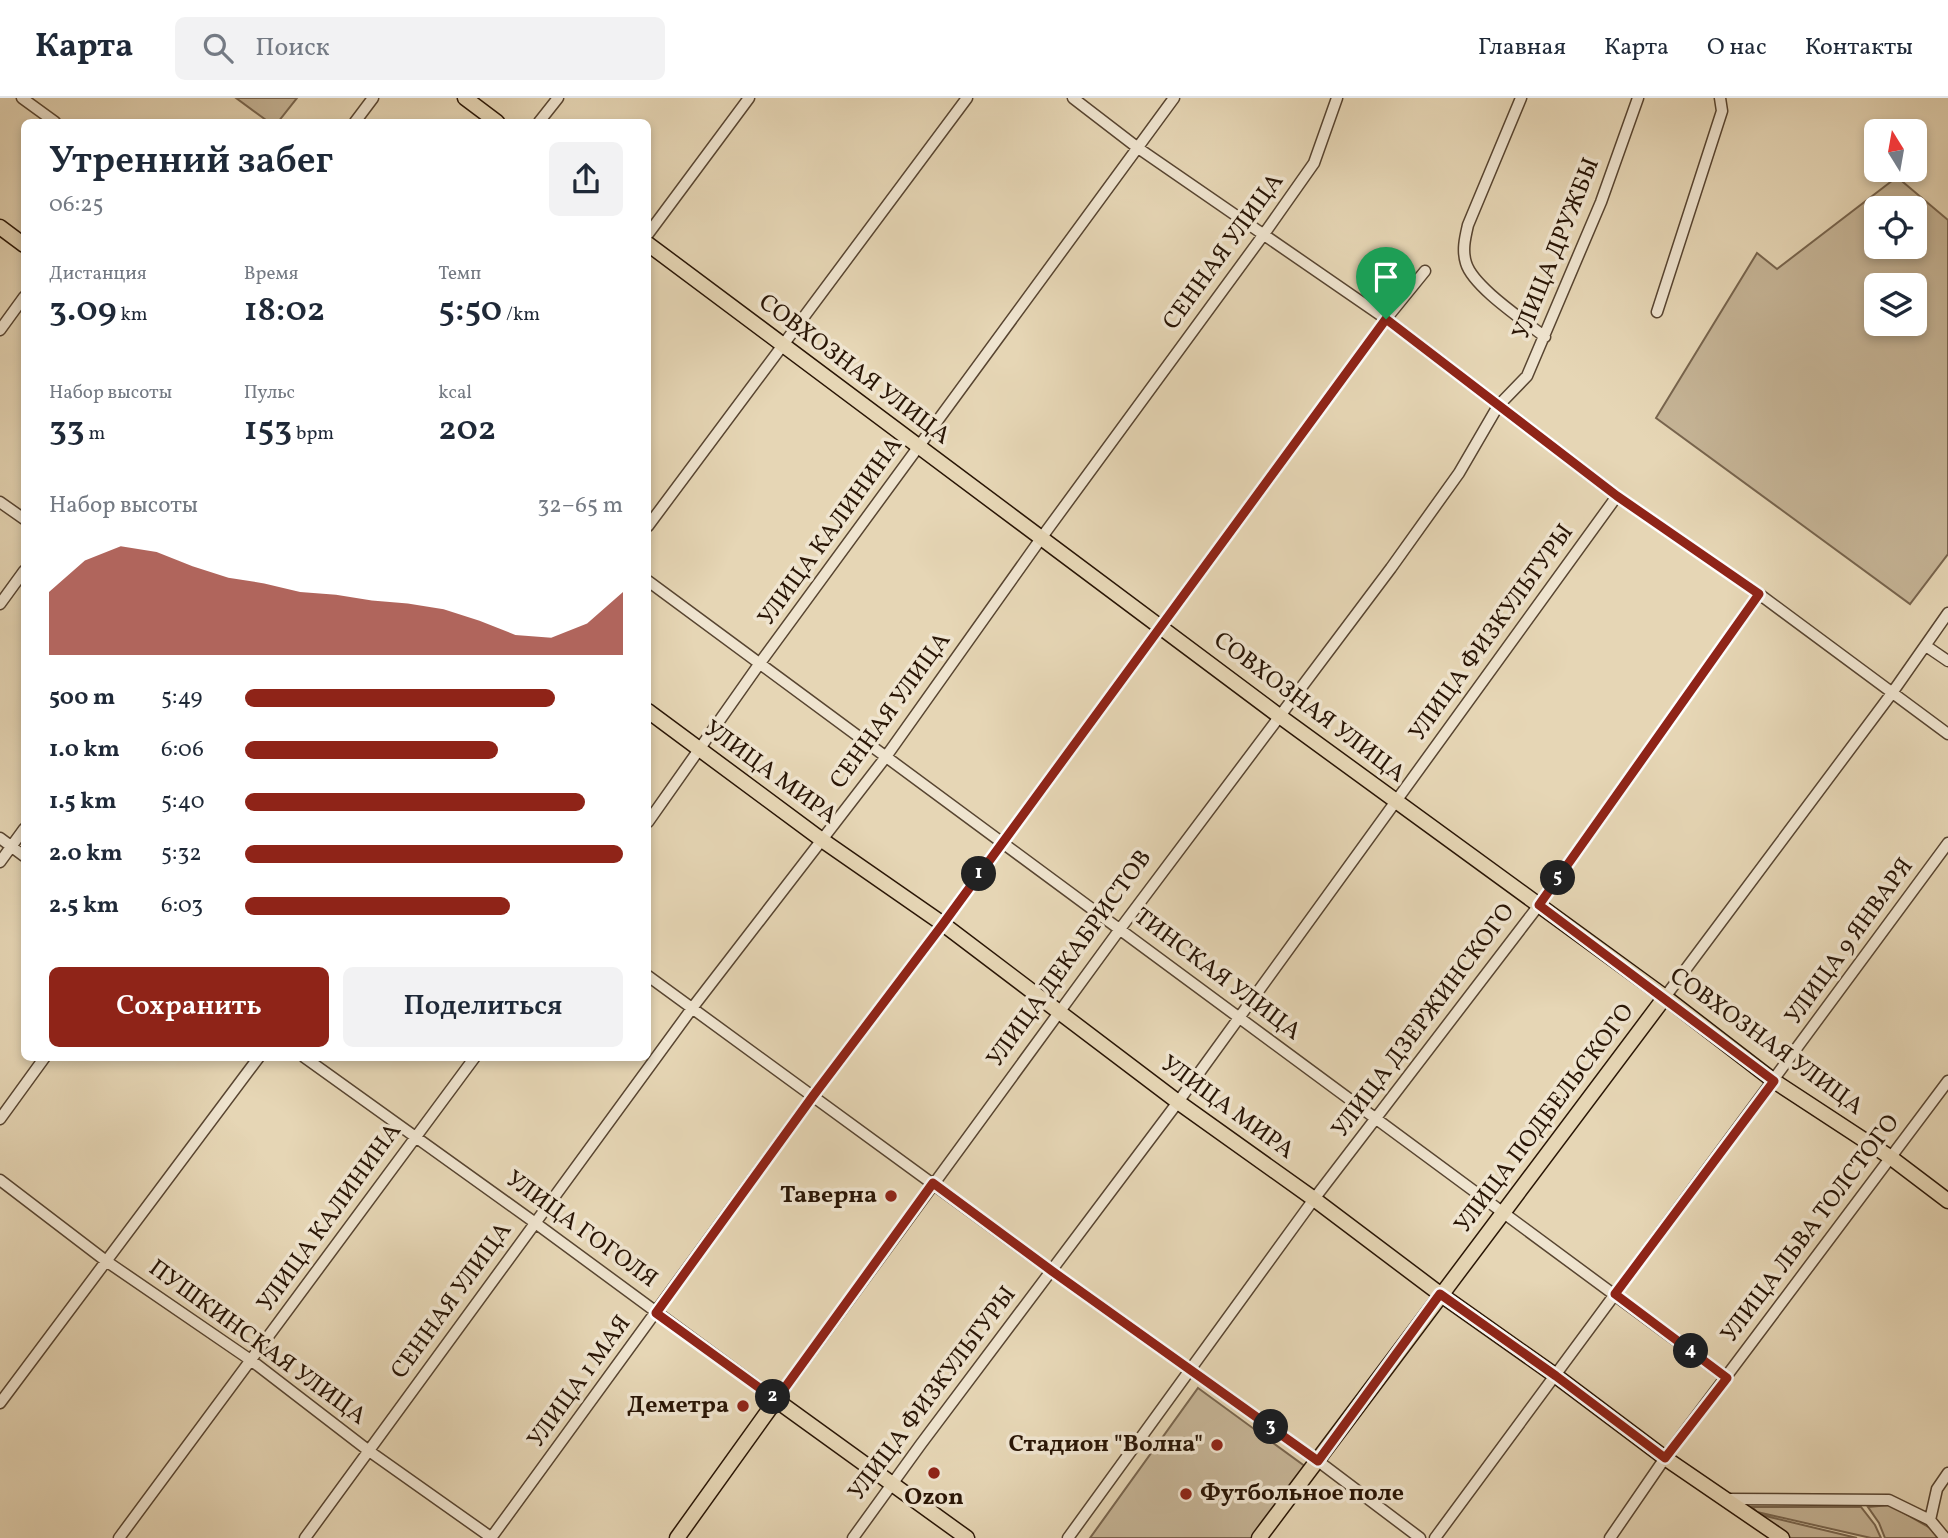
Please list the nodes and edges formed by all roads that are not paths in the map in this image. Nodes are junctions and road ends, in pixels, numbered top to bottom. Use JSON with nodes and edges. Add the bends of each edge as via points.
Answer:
{"nodes":[{"id":1,"x":22,"y":98,"type":"edge"},
{"id":2,"x":373,"y":98,"type":"edge"},
{"id":3,"x":465,"y":98,"type":"edge"},
{"id":4,"x":558,"y":98,"type":"edge"},
{"id":5,"x":967,"y":98,"type":"edge"},
{"id":6,"x":1073,"y":98,"type":"edge"},
{"id":7,"x":1174,"y":98,"type":"edge"},
{"id":8,"x":1337,"y":98,"type":"edge"},
{"id":9,"x":1521,"y":98,"type":"edge"},
{"id":10,"x":1638,"y":98,"type":"edge"},
{"id":11,"x":1720,"y":98,"type":"edge"},
{"id":12,"x":744,"y":101,"type":"edge"},
{"id":13,"x":51,"y":119,"type":"edge"},
{"id":14,"x":357,"y":119,"type":"edge"},
{"id":15,"x":493,"y":119,"type":"edge"},
{"id":16,"x":541,"y":119,"type":"edge"},
{"id":17,"x":1138,"y":148,"type":"junction"},
{"id":18,"x":0,"y":227,"type":"edge"},
{"id":19,"x":651,"y":230,"type":"edge"},
{"id":20,"x":1264,"y":234,"type":"junction"},
{"id":21,"x":21,"y":243,"type":"edge"},
{"id":22,"x":651,"y":246,"type":"edge"},
{"id":23,"x":1425,"y":271,"type":"dead end"},
{"id":24,"x":21,"y":301,"type":"edge"},
{"id":25,"x":1657,"y":312,"type":"dead end"},
{"id":26,"x":1386,"y":319,"type":"junction"},
{"id":27,"x":0,"y":330,"type":"edge"},
{"id":28,"x":1545,"y":337,"type":"junction"},
{"id":29,"x":782,"y":345,"type":"junction"},
{"id":30,"x":1498,"y":406,"type":"junction"},
{"id":31,"x":919,"y":448,"type":"junction"},
{"id":32,"x":1617,"y":496,"type":"junction"},
{"id":33,"x":0,"y":502,"type":"edge"},
{"id":34,"x":21,"y":517,"type":"edge"},
{"id":35,"x":651,"y":522,"type":"edge"},
{"id":36,"x":1042,"y":537,"type":"junction"},
{"id":37,"x":21,"y":575,"type":"edge"},
{"id":38,"x":651,"y":583,"type":"edge"},
{"id":39,"x":1759,"y":594,"type":"junction"},
{"id":40,"x":0,"y":604,"type":"edge"},
{"id":41,"x":1948,"y":613,"type":"edge"},
{"id":42,"x":1162,"y":626,"type":"junction"},
{"id":43,"x":1926,"y":646,"type":"junction"},
{"id":44,"x":1948,"y":661,"type":"edge"},
{"id":45,"x":760,"y":663,"type":"junction"},
{"id":46,"x":1892,"y":693,"type":"junction"},
{"id":47,"x":651,"y":712,"type":"edge"},
{"id":48,"x":1278,"y":715,"type":"junction"},
{"id":49,"x":1948,"y":734,"type":"edge"},
{"id":50,"x":699,"y":749,"type":"junction"},
{"id":51,"x":885,"y":758,"type":"junction"},
{"id":52,"x":1396,"y":801,"type":"junction"},
{"id":53,"x":651,"y":818,"type":"edge"},
{"id":54,"x":21,"y":833,"type":"edge"},
{"id":55,"x":0,"y":838,"type":"edge"},
{"id":56,"x":822,"y":840,"type":"junction"},
{"id":57,"x":1948,"y":843,"type":"edge"},
{"id":58,"x":1002,"y":844,"type":"junction"},
{"id":59,"x":12,"y":846,"type":"junction"},
{"id":60,"x":21,"y":854,"type":"edge"},
{"id":61,"x":0,"y":862,"type":"edge"},
{"id":62,"x":1539,"y":905,"type":"junction"},
{"id":63,"x":943,"y":924,"type":"junction"},
{"id":64,"x":1120,"y":929,"type":"junction"},
{"id":65,"x":651,"y":978,"type":"edge"},
{"id":66,"x":1665,"y":997,"type":"junction"},
{"id":67,"x":693,"y":1007,"type":"junction"},
{"id":68,"x":1060,"y":1012,"type":"junction"},
{"id":69,"x":1238,"y":1019,"type":"junction"},
{"id":70,"x":42,"y":1061,"type":"edge"},
{"id":71,"x":255,"y":1061,"type":"edge"},
{"id":72,"x":310,"y":1061,"type":"edge"},
{"id":73,"x":472,"y":1061,"type":"edge"},
{"id":74,"x":1774,"y":1081,"type":"junction"},
{"id":75,"x":1948,"y":1081,"type":"edge"},
{"id":76,"x":813,"y":1096,"type":"junction"},
{"id":77,"x":1178,"y":1102,"type":"junction"},
{"id":78,"x":0,"y":1119,"type":"edge"},
{"id":79,"x":1374,"y":1119,"type":"junction"},
{"id":80,"x":415,"y":1137,"type":"junction"},
{"id":81,"x":1890,"y":1157,"type":"junction"},
{"id":82,"x":0,"y":1180,"type":"edge"},
{"id":83,"x":933,"y":1183,"type":"junction"},
{"id":84,"x":1314,"y":1199,"type":"junction"},
{"id":85,"x":1948,"y":1201,"type":"edge"},
{"id":86,"x":1503,"y":1213,"type":"junction"},
{"id":87,"x":534,"y":1222,"type":"junction"},
{"id":88,"x":106,"y":1261,"type":"junction"},
{"id":89,"x":1052,"y":1271,"type":"junction"},
{"id":90,"x":1440,"y":1294,"type":"junction"},
{"id":91,"x":1615,"y":1294,"type":"junction"},
{"id":92,"x":656,"y":1313,"type":"junction"},
{"id":93,"x":252,"y":1361,"type":"junction"},
{"id":94,"x":1190,"y":1370,"type":"junction"},
{"id":95,"x":1556,"y":1376,"type":"junction"},
{"id":96,"x":1727,"y":1378,"type":"junction"},
{"id":97,"x":776,"y":1400,"type":"junction"},
{"id":98,"x":0,"y":1403,"type":"edge"},
{"id":99,"x":369,"y":1451,"type":"junction"},
{"id":100,"x":1665,"y":1458,"type":"junction"},
{"id":101,"x":1318,"y":1461,"type":"junction"},
{"id":102,"x":1948,"y":1473,"type":"edge"},
{"id":103,"x":892,"y":1483,"type":"junction"},
{"id":104,"x":1726,"y":1499,"type":"junction"},
{"id":105,"x":1930,"y":1520,"type":"junction"},
{"id":106,"x":119,"y":1538,"type":"edge"},
{"id":107,"x":304,"y":1538,"type":"edge"},
{"id":108,"x":492,"y":1538,"type":"edge"},
{"id":109,"x":677,"y":1538,"type":"edge"},
{"id":110,"x":853,"y":1538,"type":"edge"},
{"id":111,"x":967,"y":1538,"type":"edge"},
{"id":112,"x":1068,"y":1538,"type":"edge"},
{"id":113,"x":1259,"y":1538,"type":"edge"},
{"id":114,"x":1420,"y":1538,"type":"edge"},
{"id":115,"x":1435,"y":1538,"type":"edge"},
{"id":116,"x":1610,"y":1538,"type":"edge"},
{"id":117,"x":1782,"y":1538,"type":"edge"},
{"id":118,"x":1945,"y":1538,"type":"edge"}],
"edges":[{"from":1,"to":13,"type":"street"},
{"from":2,"to":14,"type":"street"},
{"from":3,"to":15,"type":"main road"},
{"from":4,"to":16,"type":"street"},
{"from":5,"to":29,"type":"street"},
{"from":6,"to":17,"type":"street"},
{"from":7,"to":17,"type":"street","name":"УЛИЦА КАЛИНИНА"},
{"from":8,"to":20,"type":"street","name":"СЕННАЯ УЛИЦА","via":[[1314,163]]},
{"from":9,"to":28,"type":"street","via":[[1463,247],[1475,279]]},
{"from":10,"to":28,"type":"street","name":"УЛИЦА ДРУЖБЫ"},
{"from":11,"to":25,"type":"street","via":[[1723,111]]},
{"from":12,"to":19,"type":"street"},
{"from":17,"to":20,"type":"street"},
{"from":17,"to":31,"type":"street","name":"УЛИЦА КАЛИНИНА"},
{"from":18,"to":21,"type":"main road"},
{"from":20,"to":26,"type":"street"},
{"from":20,"to":36,"type":"street","name":"СЕННАЯ УЛИЦА"},
{"from":22,"to":29,"type":"main road","name":"СОВХОЗНАЯ УЛИЦА"},
{"from":23,"to":26,"type":"street","name":"УЛИЦА 1 МАЯ"},
{"from":24,"to":27,"type":"street"},
{"from":26,"to":30,"type":"street"},
{"from":26,"to":42,"type":"street","name":"УЛИЦА 1 МАЯ"},
{"from":28,"to":30,"type":"street","name":"УЛИЦА ДРУЖБЫ","via":[[1527,376]]},
{"from":29,"to":31,"type":"main road","name":"СОВХОЗНАЯ УЛИЦА"},
{"from":29,"to":35,"type":"street"},
{"from":30,"to":32,"type":"street"},
{"from":30,"to":48,"type":"street","name":"УЛИЦА ДЕКАБРИСТОВ","via":[[1452,483]]},
{"from":31,"to":36,"type":"main road","name":"СОВХОЗНАЯ УЛИЦА"},
{"from":31,"to":45,"type":"street","name":"УЛИЦА КАЛИНИНА"},
{"from":32,"to":39,"type":"street"},
{"from":32,"to":52,"type":"street","name":"УЛИЦА ФИЗКУЛЬТУРЫ"},
{"from":33,"to":34,"type":"street"},
{"from":36,"to":42,"type":"main road","name":"СОВХОЗНАЯ УЛИЦА"},
{"from":36,"to":51,"type":"street","name":"СЕННАЯ УЛИЦА"},
{"from":37,"to":40,"type":"street"},
{"from":38,"to":45,"type":"street","name":"ТИНСКАЯ УЛИЦА"},
{"from":39,"to":46,"type":"street"},
{"from":39,"to":62,"type":"street","name":"УЛИЦА ДЗЕРЖИНСКОГО"},
{"from":41,"to":43,"type":"street","name":"УЛИЦА ПОДБЕЛЬСКОГО"},
{"from":42,"to":48,"type":"main road","name":"СОВХОЗНАЯ УЛИЦА"},
{"from":42,"to":58,"type":"street","name":"УЛИЦА 1 МАЯ"},
{"from":43,"to":44,"type":"street"},
{"from":43,"to":46,"type":"street","name":"УЛИЦА ПОДБЕЛЬСКОГО"},
{"from":45,"to":50,"type":"street","name":"УЛИЦА КАЛИНИНА"},
{"from":45,"to":51,"type":"street","name":"ТИНСКАЯ УЛИЦА"},
{"from":46,"to":49,"type":"street"},
{"from":46,"to":66,"type":"street","name":"УЛИЦА ПОДБЕЛЬСКОГО"},
{"from":47,"to":50,"type":"main road","name":"УЛИЦА МИРА"},
{"from":48,"to":52,"type":"main road","name":"СОВХОЗНАЯ УЛИЦА"},
{"from":48,"to":64,"type":"street","name":"УЛИЦА ДЕКАБРИСТОВ"},
{"from":50,"to":53,"type":"street","name":"УЛИЦА КАЛИНИНА"},
{"from":50,"to":56,"type":"main road","name":"УЛИЦА МИРА"},
{"from":51,"to":56,"type":"street","name":"СЕННАЯ УЛИЦА"},
{"from":51,"to":58,"type":"street","name":"ТИНСКАЯ УЛИЦА"},
{"from":52,"to":62,"type":"main road","name":"СОВХОЗНАЯ УЛИЦА"},
{"from":52,"to":69,"type":"street","name":"УЛИЦА ФИЗКУЛЬТУРЫ"},
{"from":54,"to":59,"type":"street"},
{"from":55,"to":59,"type":"street"},
{"from":56,"to":63,"type":"main road","name":"УЛИЦА МИРА"},
{"from":56,"to":67,"type":"street","name":"СЕННАЯ УЛИЦА"},
{"from":57,"to":74,"type":"street","name":"УЛИЦА 9 ЯНВАРЯ"},
{"from":58,"to":63,"type":"street","name":"УЛИЦА 1 МАЯ"},
{"from":58,"to":64,"type":"street","name":"ТИНСКАЯ УЛИЦА"},
{"from":59,"to":60,"type":"street"},
{"from":59,"to":61,"type":"street"},
{"from":62,"to":66,"type":"main road","name":"СОВХОЗНАЯ УЛИЦА"},
{"from":62,"to":79,"type":"street","name":"УЛИЦА ДЗЕРЖИНСКОГО"},
{"from":63,"to":68,"type":"main road","name":"УЛИЦА МИРА"},
{"from":63,"to":76,"type":"street","name":"УЛИЦА 1 МАЯ"},
{"from":64,"to":68,"type":"street","name":"УЛИЦА ДЕКАБРИСТОВ"},
{"from":64,"to":69,"type":"street","name":"ТИНСКАЯ УЛИЦА"},
{"from":65,"to":67,"type":"street"},
{"from":66,"to":74,"type":"main road","name":"СОВХОЗНАЯ УЛИЦА"},
{"from":66,"to":86,"type":"main road","name":"УЛИЦА ПОДБЕЛЬСКОГО"},
{"from":67,"to":76,"type":"street"},
{"from":67,"to":87,"type":"street","name":"СЕННАЯ УЛИЦА"},
{"from":68,"to":77,"type":"main road","name":"УЛИЦА МИРА"},
{"from":68,"to":83,"type":"street","name":"УЛИЦА ДЕКАБРИСТОВ"},
{"from":69,"to":77,"type":"street","name":"УЛИЦА ФИЗКУЛЬТУРЫ"},
{"from":69,"to":79,"type":"street","name":"ТИНСКАЯ УЛИЦА"},
{"from":70,"to":78,"type":"street"},
{"from":71,"to":88,"type":"street"},
{"from":72,"to":80,"type":"street","name":"УЛИЦА ГОГОЛЯ"},
{"from":73,"to":80,"type":"street","name":"УЛИЦА КАЛИНИНА"},
{"from":74,"to":81,"type":"main road","name":"СОВХОЗНАЯ УЛИЦА"},
{"from":74,"to":91,"type":"street","name":"УЛИЦА 9 ЯНВАРЯ"},
{"from":75,"to":81,"type":"street","name":"УЛИЦА ЛЬВА ТОЛСТОГО"},
{"from":76,"to":83,"type":"street"},
{"from":76,"to":92,"type":"street","name":"УЛИЦА 1 МАЯ"},
{"from":77,"to":84,"type":"main road","name":"УЛИЦА МИРА"},
{"from":77,"to":89,"type":"street","name":"УЛИЦА ФИЗКУЛЬТУРЫ"},
{"from":79,"to":84,"type":"street","name":"УЛИЦА ДЗЕРЖИНСКОГО"},
{"from":79,"to":86,"type":"street","name":"ТИНСКАЯ УЛИЦА"},
{"from":80,"to":87,"type":"street","name":"УЛИЦА ГОГОЛЯ"},
{"from":80,"to":93,"type":"street","name":"УЛИЦА КАЛИНИНА"},
{"from":81,"to":85,"type":"main road","name":"СОВХОЗНАЯ УЛИЦА"},
{"from":81,"to":96,"type":"street","name":"УЛИЦА ЛЬВА ТОЛСТОГО"},
{"from":82,"to":88,"type":"street","name":"ПУШКИНСКАЯ УЛИЦА"},
{"from":83,"to":89,"type":"street"},
{"from":83,"to":97,"type":"street","name":"УЛИЦА ДЕКАБРИСТОВ"},
{"from":84,"to":90,"type":"main road","name":"УЛИЦА МИРА"},
{"from":84,"to":94,"type":"street","name":"УЛИЦА ДЗЕРЖИНСКОГО"},
{"from":86,"to":90,"type":"main road","name":"УЛИЦА ПОДБЕЛЬСКОГО"},
{"from":86,"to":91,"type":"street","name":"ТИНСКАЯ УЛИЦА"},
{"from":87,"to":92,"type":"street","name":"УЛИЦА ГОГОЛЯ"},
{"from":87,"to":99,"type":"street","name":"СЕННАЯ УЛИЦА"},
{"from":88,"to":93,"type":"street","name":"ПУШКИНСКАЯ УЛИЦА"},
{"from":88,"to":98,"type":"street"},
{"from":89,"to":94,"type":"street"},
{"from":89,"to":103,"type":"street","name":"УЛИЦА ФИЗКУЛЬТУРЫ"},
{"from":90,"to":95,"type":"main road","name":"УЛИЦА МИРА"},
{"from":90,"to":101,"type":"main road","name":"УЛИЦА ПОДБЕЛЬСКОГО"},
{"from":91,"to":95,"type":"street","name":"УЛИЦА 9 ЯНВАРЯ"},
{"from":91,"to":96,"type":"street","name":"ТИНСКАЯ УЛИЦА"},
{"from":92,"to":97,"type":"street","name":"УЛИЦА ГОГОЛЯ"},
{"from":92,"to":108,"type":"street","name":"УЛИЦА 1 МАЯ"},
{"from":93,"to":99,"type":"street","name":"ПУШКИНСКАЯ УЛИЦА"},
{"from":93,"to":106,"type":"street","name":"УЛИЦА КАЛИНИНА"},
{"from":94,"to":101,"type":"street"},
{"from":94,"to":112,"type":"street","name":"УЛИЦА ДЗЕРЖИНСКОГО"},
{"from":95,"to":100,"type":"main road","name":"УЛИЦА МИРА"},
{"from":95,"to":115,"type":"street","name":"УЛИЦА 9 ЯНВАРЯ"},
{"from":96,"to":100,"type":"street","name":"УЛИЦА ЛЬВА ТОЛСТОГО"},
{"from":97,"to":103,"type":"main road","name":"УЛИЦА ГОГОЛЯ"},
{"from":97,"to":109,"type":"main road","name":"УЛИЦА ДЕКАБРИСТОВ"},
{"from":99,"to":107,"type":"street","name":"СЕННАЯ УЛИЦА"},
{"from":99,"to":108,"type":"street","name":"ПУШКИНСКАЯ УЛИЦА"},
{"from":100,"to":104,"type":"main road","name":"УЛИЦА МИРА"},
{"from":100,"to":116,"type":"street","name":"УЛИЦА ЛЬВА ТОЛСТОГО"},
{"from":101,"to":113,"type":"main road","name":"УЛИЦА ПОДБЕЛЬСКОГО"},
{"from":101,"to":114,"type":"street"},
{"from":102,"to":105,"type":"street","via":[[1937,1489]]},
{"from":103,"to":110,"type":"street","name":"УЛИЦА ФИЗКУЛЬТУРЫ"},
{"from":103,"to":111,"type":"main road","name":"УЛИЦА ГОГОЛЯ"},
{"from":104,"to":105,"type":"street","via":[[1889,1500]]},
{"from":104,"to":117,"type":"main road","name":"УЛИЦА МИРА"},
{"from":105,"to":118,"type":"street"}]}
